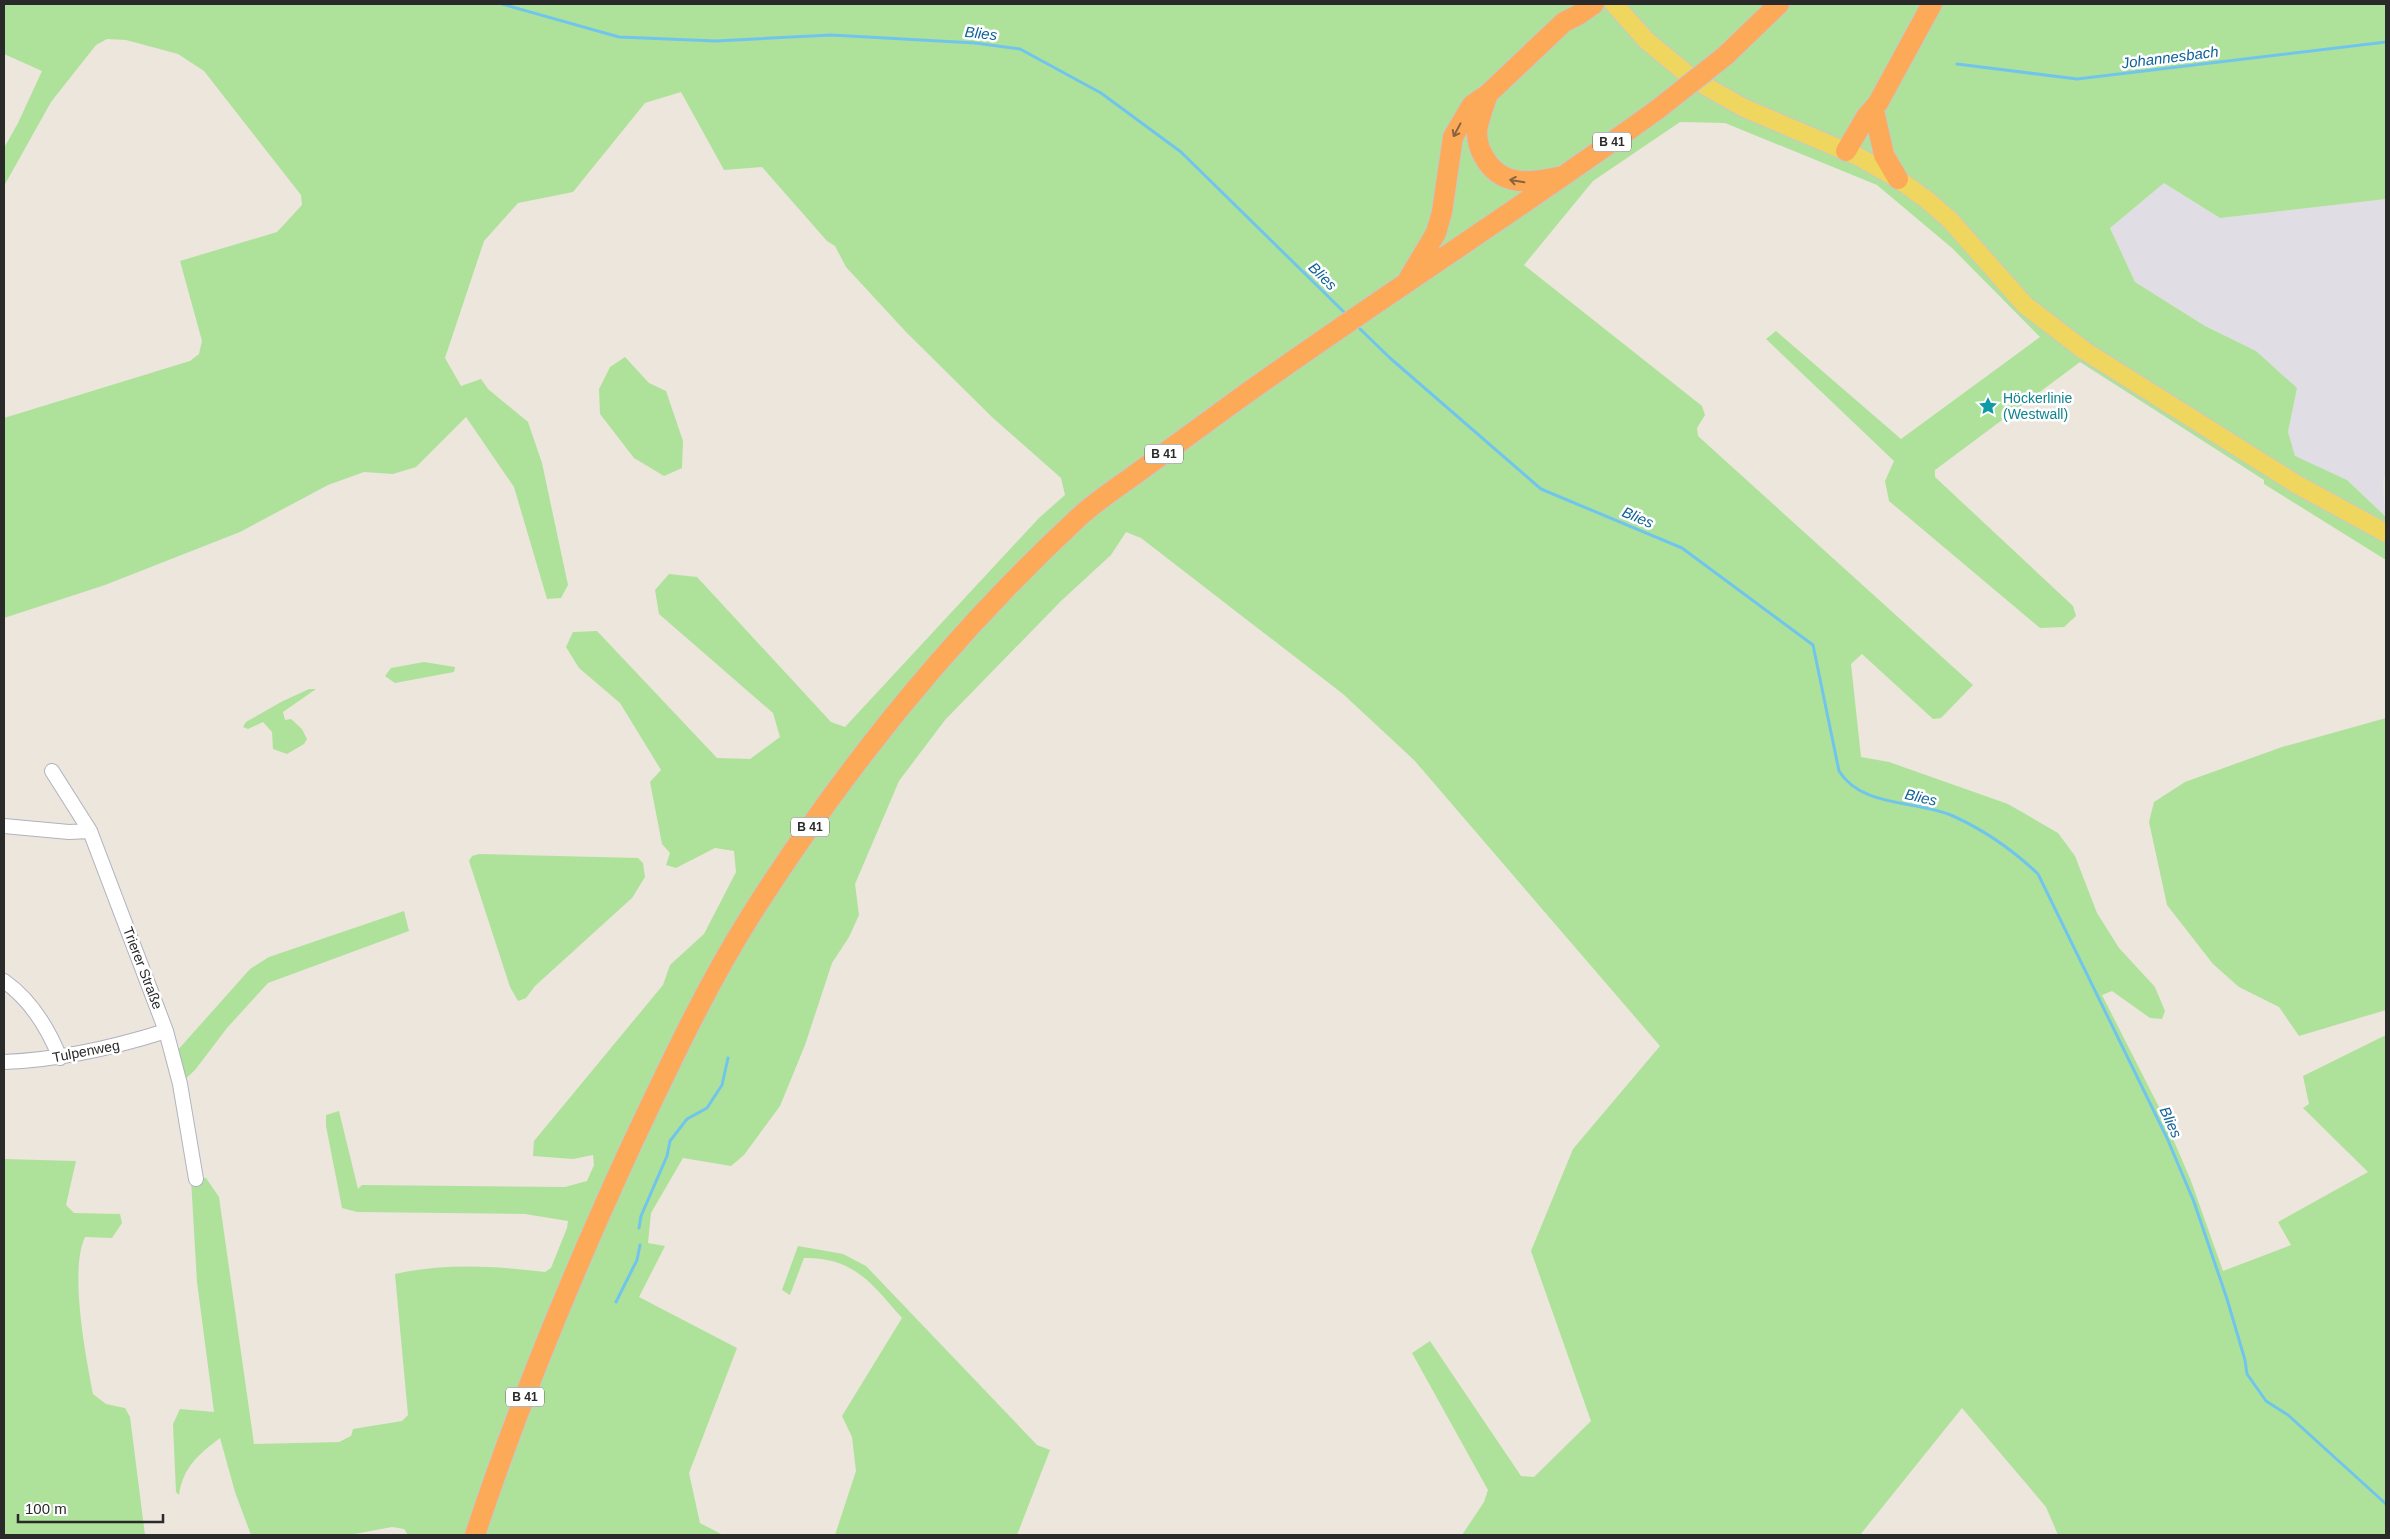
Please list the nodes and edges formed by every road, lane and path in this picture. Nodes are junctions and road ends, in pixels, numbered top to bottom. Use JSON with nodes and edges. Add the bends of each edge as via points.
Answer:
{"nodes":[{"id":1,"x":1594,"y":4,"type":"edge"},
{"id":2,"x":1614,"y":4,"type":"edge"},
{"id":3,"x":1779,"y":4,"type":"edge"},
{"id":4,"x":1932,"y":4,"type":"edge"},
{"id":5,"x":1570,"y":8,"type":"edge"},
{"id":6,"x":1488,"y":94,"type":"junction"},
{"id":7,"x":1876,"y":109,"type":"junction"},
{"id":8,"x":1852,"y":153,"type":"junction"},
{"id":9,"x":1565,"y":176,"type":"junction"},
{"id":10,"x":1898,"y":179,"type":"junction"},
{"id":11,"x":1403,"y":284,"type":"junction"},
{"id":12,"x":2386,"y":533,"type":"edge"},
{"id":13,"x":52,"y":771,"type":"dead end"},
{"id":14,"x":4,"y":826,"type":"edge"},
{"id":15,"x":90,"y":831,"type":"junction"},
{"id":16,"x":4,"y":981,"type":"edge"},
{"id":17,"x":166,"y":1031,"type":"junction"},
{"id":18,"x":60,"y":1058,"type":"junction"},
{"id":19,"x":4,"y":1062,"type":"edge"},
{"id":20,"x":196,"y":1179,"type":"dead end"},
{"id":21,"x":476,"y":1535,"type":"edge"}],
"edges":[{"from":1,"to":5,"type":"highway","via":[[1578,15]]},
{"from":2,"to":8,"type":"main road","via":[[1648,41],[1693,79],[1744,108]]},
{"from":3,"to":9,"type":"highway","number":"B 41","bridge":true,"via":[[1726,56]]},
{"from":4,"to":7,"type":"highway"},
{"from":5,"to":6,"type":"highway"},
{"from":9,"to":6,"type":"highway","one_way":true,"via":[[1515,182],[1499,175],[1479,148],[1477,133]]},
{"from":6,"to":11,"type":"highway","one_way":true,"via":[[1472,106],[1453,137],[1436,233]]},
{"from":7,"to":8,"type":"highway"},
{"from":7,"to":10,"type":"highway","via":[[1884,155]]},
{"from":8,"to":10,"type":"main road"},
{"from":9,"to":11,"type":"highway","number":"B 41"},
{"from":10,"to":12,"type":"main road","via":[[1950,220],[2025,305],[2060,334],[2281,474]]},
{"from":11,"to":21,"type":"highway","number":"B 41","via":[[1082,513],[1002,594],[859,758],[749,918],[686,1032],[581,1261],[509,1439]]},
{"from":13,"to":15,"type":"street","name":"Trierer Straße"},
{"from":14,"to":15,"type":"street"},
{"from":15,"to":17,"type":"street","name":"Trierer Straße"},
{"from":16,"to":18,"type":"street","via":[[44,1023]]},
{"from":17,"to":18,"type":"street","name":"Tulpenweg","via":[[94,1052]]},
{"from":17,"to":20,"type":"street","name":"Trierer Straße","via":[[183,1102]]},
{"from":18,"to":19,"type":"street","name":"Tulpenweg"}]}
